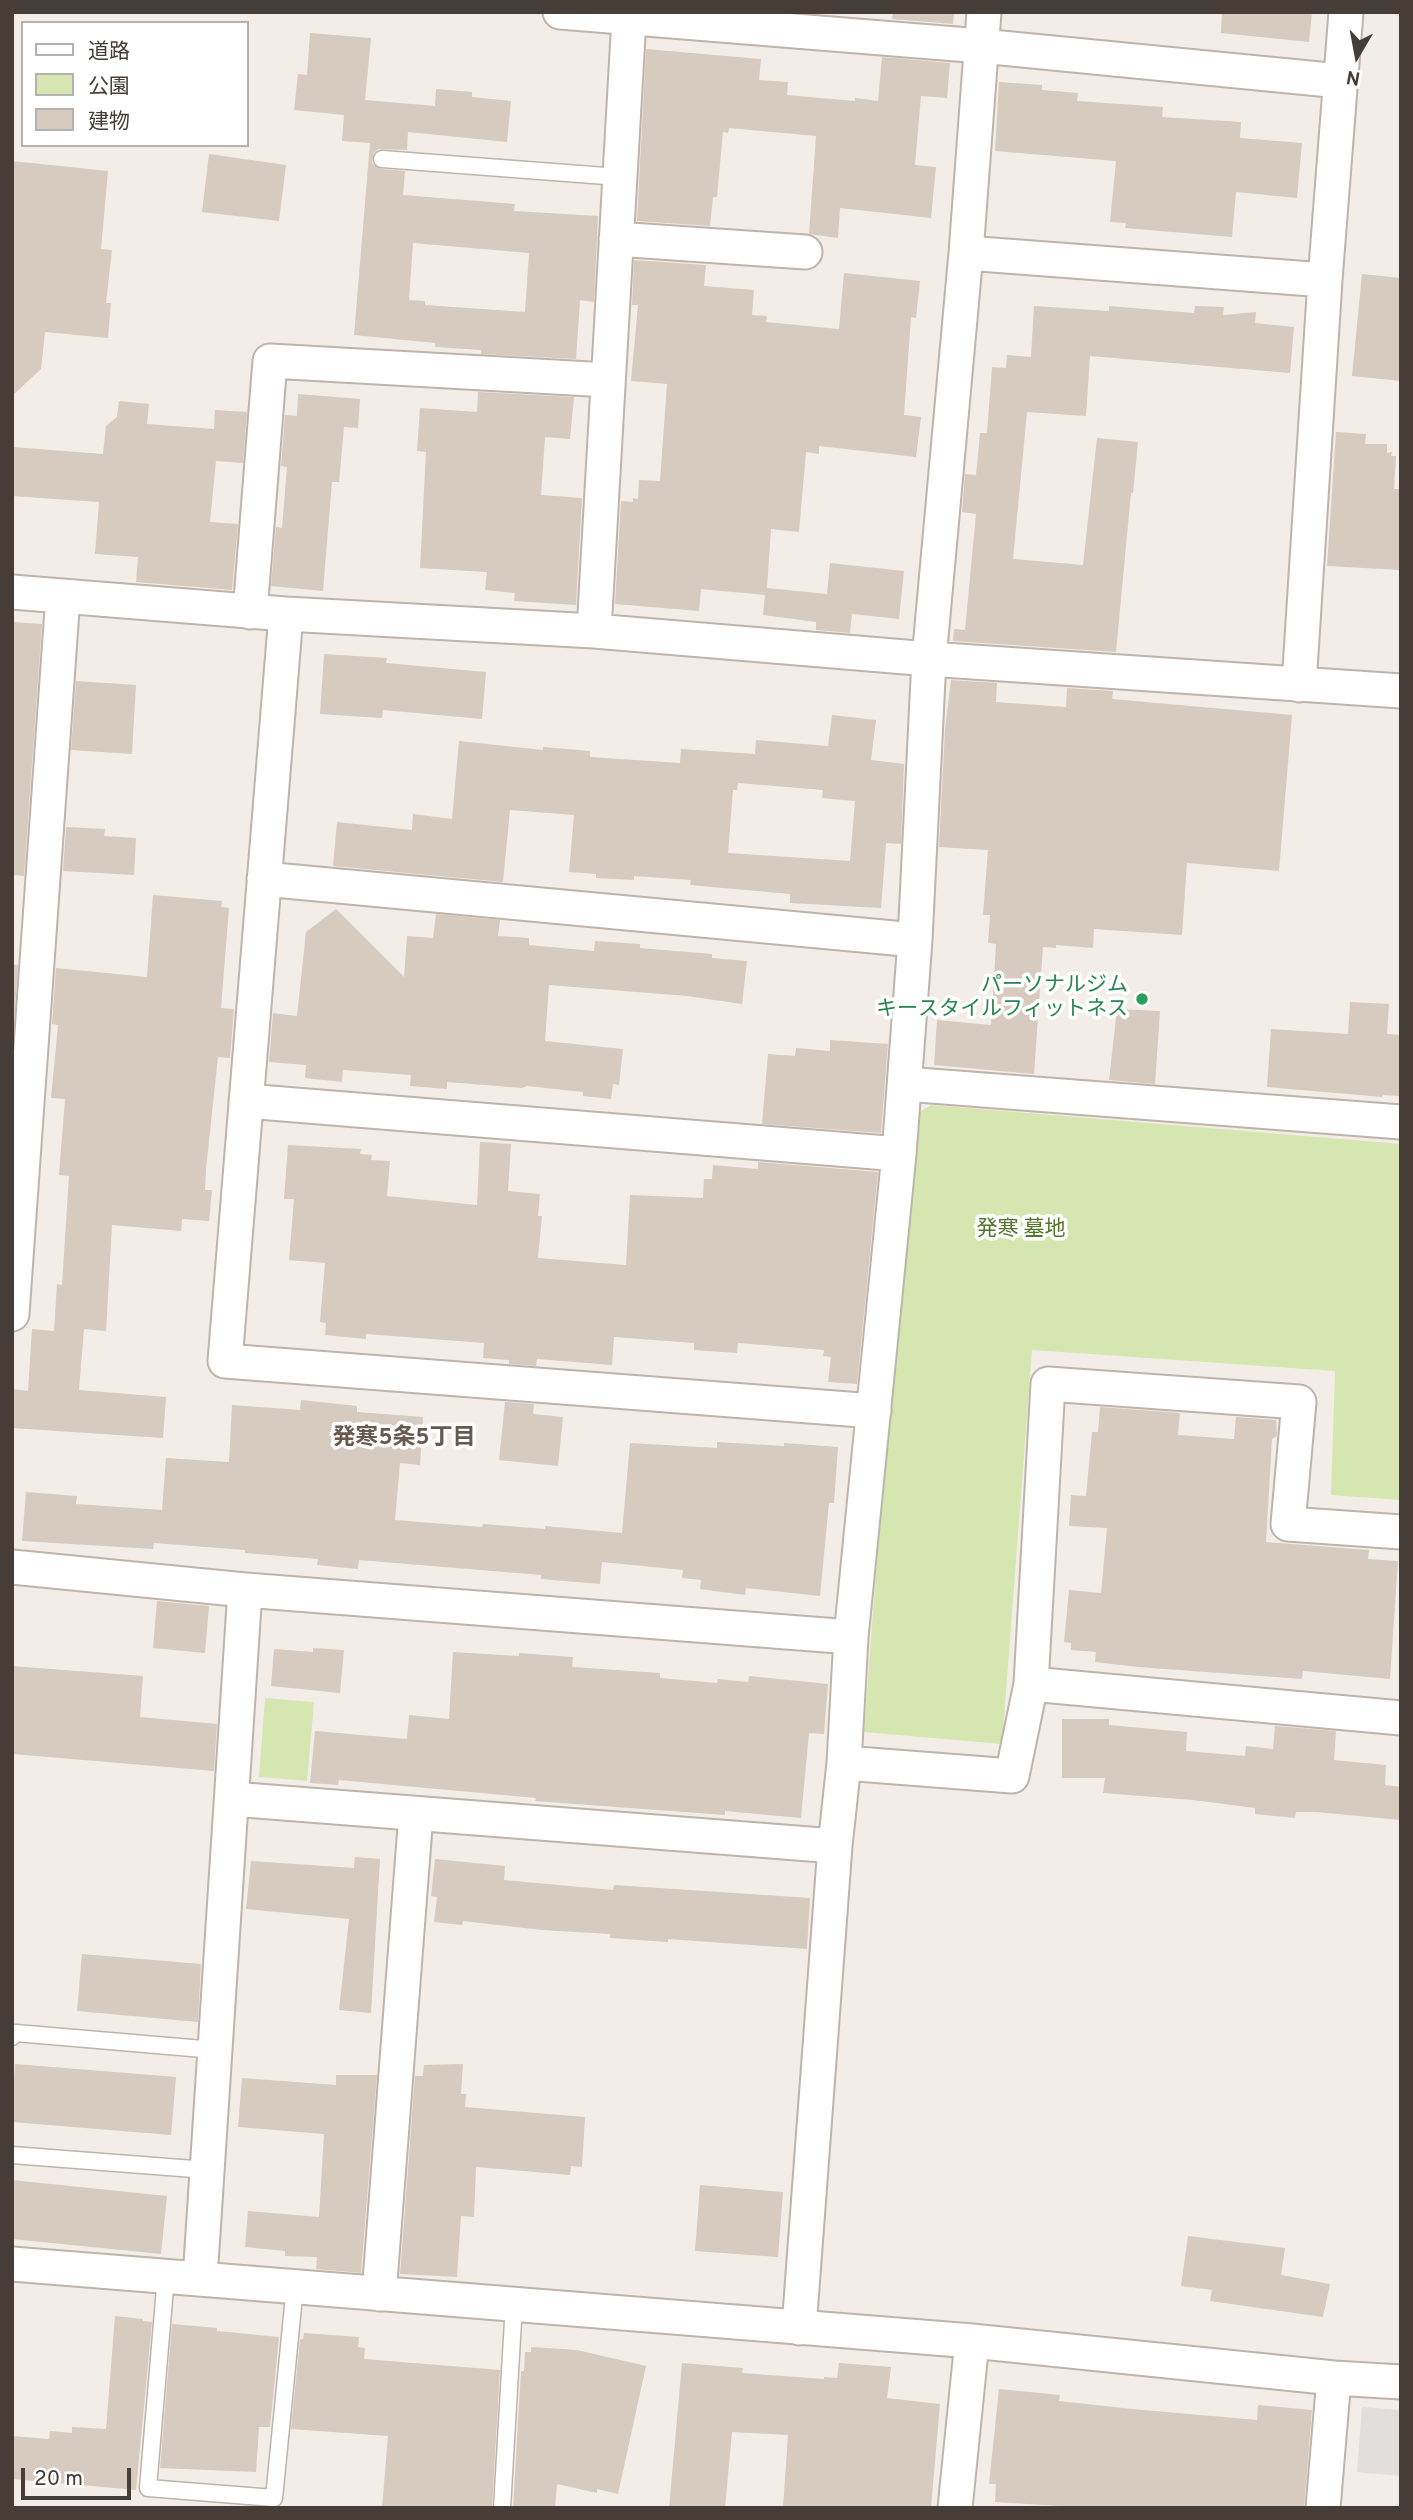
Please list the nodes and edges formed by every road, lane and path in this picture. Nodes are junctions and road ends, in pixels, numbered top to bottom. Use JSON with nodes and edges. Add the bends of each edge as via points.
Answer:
{"nodes":[{"id":1,"x":560,"y":12,"type":"edge"},
{"id":2,"x":984,"y":12,"type":"edge"},
{"id":3,"x":1346,"y":12,"type":"edge"},
{"id":4,"x":629,"y":18,"type":"junction"},
{"id":5,"x":981,"y":47,"type":"junction"},
{"id":6,"x":1340,"y":80,"type":"junction"},
{"id":7,"x":382,"y":159,"type":"dead end"},
{"id":8,"x":619,"y":177,"type":"junction"},
{"id":9,"x":616,"y":239,"type":"junction"},
{"id":10,"x":805,"y":252,"type":"dead end"},
{"id":11,"x":966,"y":253,"type":"junction"},
{"id":12,"x":1325,"y":280,"type":"junction"},
{"id":13,"x":608,"y":380,"type":"junction"},
{"id":14,"x":12,"y":592,"type":"edge"},
{"id":15,"x":63,"y":596,"type":"junction"},
{"id":16,"x":250,"y":612,"type":"junction"},
{"id":17,"x":286,"y":614,"type":"junction"},
{"id":18,"x":594,"y":631,"type":"junction"},
{"id":19,"x":929,"y":659,"type":"junction"},
{"id":20,"x":1299,"y":685,"type":"junction"},
{"id":21,"x":1401,"y":691,"type":"edge"},
{"id":22,"x":264,"y":879,"type":"junction"},
{"id":23,"x":915,"y":940,"type":"junction"},
{"id":24,"x":905,"y":1084,"type":"junction"},
{"id":25,"x":246,"y":1101,"type":"junction"},
{"id":26,"x":1401,"y":1122,"type":"edge"},
{"id":27,"x":899,"y":1154,"type":"junction"},
{"id":28,"x":12,"y":1314,"type":"edge"},
{"id":29,"x":874,"y":1412,"type":"junction"},
{"id":30,"x":1401,"y":1532,"type":"edge"},
{"id":31,"x":12,"y":1567,"type":"edge"},
{"id":32,"x":245,"y":1590,"type":"junction"},
{"id":33,"x":851,"y":1637,"type":"junction"},
{"id":34,"x":1031,"y":1684,"type":"junction"},
{"id":35,"x":1401,"y":1718,"type":"edge"},
{"id":36,"x":844,"y":1763,"type":"junction"},
{"id":37,"x":232,"y":1799,"type":"junction"},
{"id":38,"x":416,"y":1814,"type":"junction"},
{"id":39,"x":835,"y":1846,"type":"junction"},
{"id":40,"x":12,"y":2037,"type":"edge"},
{"id":41,"x":215,"y":2050,"type":"junction"},
{"id":42,"x":12,"y":2155,"type":"edge"},
{"id":43,"x":207,"y":2170,"type":"junction"},
{"id":44,"x":12,"y":2264,"type":"edge"},
{"id":45,"x":166,"y":2276,"type":"junction"},
{"id":46,"x":200,"y":2279,"type":"junction"},
{"id":47,"x":295,"y":2286,"type":"junction"},
{"id":48,"x":379,"y":2294,"type":"junction"},
{"id":49,"x":514,"y":2304,"type":"junction"},
{"id":50,"x":799,"y":2328,"type":"junction"},
{"id":51,"x":972,"y":2341,"type":"junction"},
{"id":52,"x":1334,"y":2378,"type":"junction"},
{"id":53,"x":1401,"y":2382,"type":"edge"},
{"id":54,"x":502,"y":2508,"type":"edge"},
{"id":55,"x":955,"y":2508,"type":"edge"},
{"id":56,"x":1323,"y":2508,"type":"edge"}],
"edges":[{"from":1,"to":4,"type":"street"},
{"from":2,"to":5,"type":"street"},
{"from":3,"to":6,"type":"street"},
{"from":4,"to":5,"type":"street"},
{"from":4,"to":8,"type":"street"},
{"from":5,"to":6,"type":"street"},
{"from":5,"to":11,"type":"street"},
{"from":6,"to":12,"type":"street"},
{"from":7,"to":8,"type":"lane"},
{"from":8,"to":9,"type":"street"},
{"from":9,"to":10,"type":"street"},
{"from":9,"to":13,"type":"street"},
{"from":11,"to":12,"type":"street"},
{"from":11,"to":19,"type":"street"},
{"from":12,"to":20,"type":"street"},
{"from":13,"to":16,"type":"street","via":[[270,361]]},
{"from":13,"to":18,"type":"street"},
{"from":14,"to":15,"type":"street"},
{"from":15,"to":16,"type":"street"},
{"from":15,"to":28,"type":"street"},
{"from":16,"to":17,"type":"street"},
{"from":17,"to":18,"type":"street"},
{"from":17,"to":22,"type":"street"},
{"from":18,"to":19,"type":"street"},
{"from":19,"to":20,"type":"street"},
{"from":19,"to":23,"type":"street"},
{"from":20,"to":21,"type":"street"},
{"from":22,"to":23,"type":"street"},
{"from":22,"to":25,"type":"street"},
{"from":23,"to":24,"type":"street"},
{"from":24,"to":26,"type":"street"},
{"from":24,"to":27,"type":"street"},
{"from":25,"to":27,"type":"street"},
{"from":25,"to":29,"type":"street","via":[[225,1360]]},
{"from":27,"to":29,"type":"street"},
{"from":29,"to":33,"type":"street"},
{"from":30,"to":34,"type":"street","via":[[1288,1524],[1298,1402],[1048,1384]]},
{"from":31,"to":32,"type":"street"},
{"from":32,"to":33,"type":"street"},
{"from":32,"to":37,"type":"street"},
{"from":33,"to":36,"type":"street"},
{"from":34,"to":35,"type":"street"},
{"from":34,"to":36,"type":"street","via":[[1012,1776]]},
{"from":36,"to":39,"type":"street"},
{"from":37,"to":38,"type":"street"},
{"from":37,"to":41,"type":"street"},
{"from":38,"to":39,"type":"street"},
{"from":38,"to":48,"type":"street"},
{"from":39,"to":50,"type":"street"},
{"from":40,"to":41,"type":"lane","via":[[16,2033]]},
{"from":41,"to":43,"type":"street"},
{"from":42,"to":43,"type":"lane"},
{"from":43,"to":46,"type":"street"},
{"from":44,"to":45,"type":"street"},
{"from":45,"to":46,"type":"street"},
{"from":45,"to":47,"type":"lane","via":[[148,2488],[274,2498]]},
{"from":46,"to":47,"type":"street"},
{"from":47,"to":48,"type":"street"},
{"from":48,"to":49,"type":"street"},
{"from":49,"to":50,"type":"street"},
{"from":49,"to":54,"type":"lane"},
{"from":50,"to":51,"type":"street"},
{"from":51,"to":52,"type":"street"},
{"from":51,"to":55,"type":"street"},
{"from":52,"to":53,"type":"street"},
{"from":52,"to":56,"type":"street"}]}
